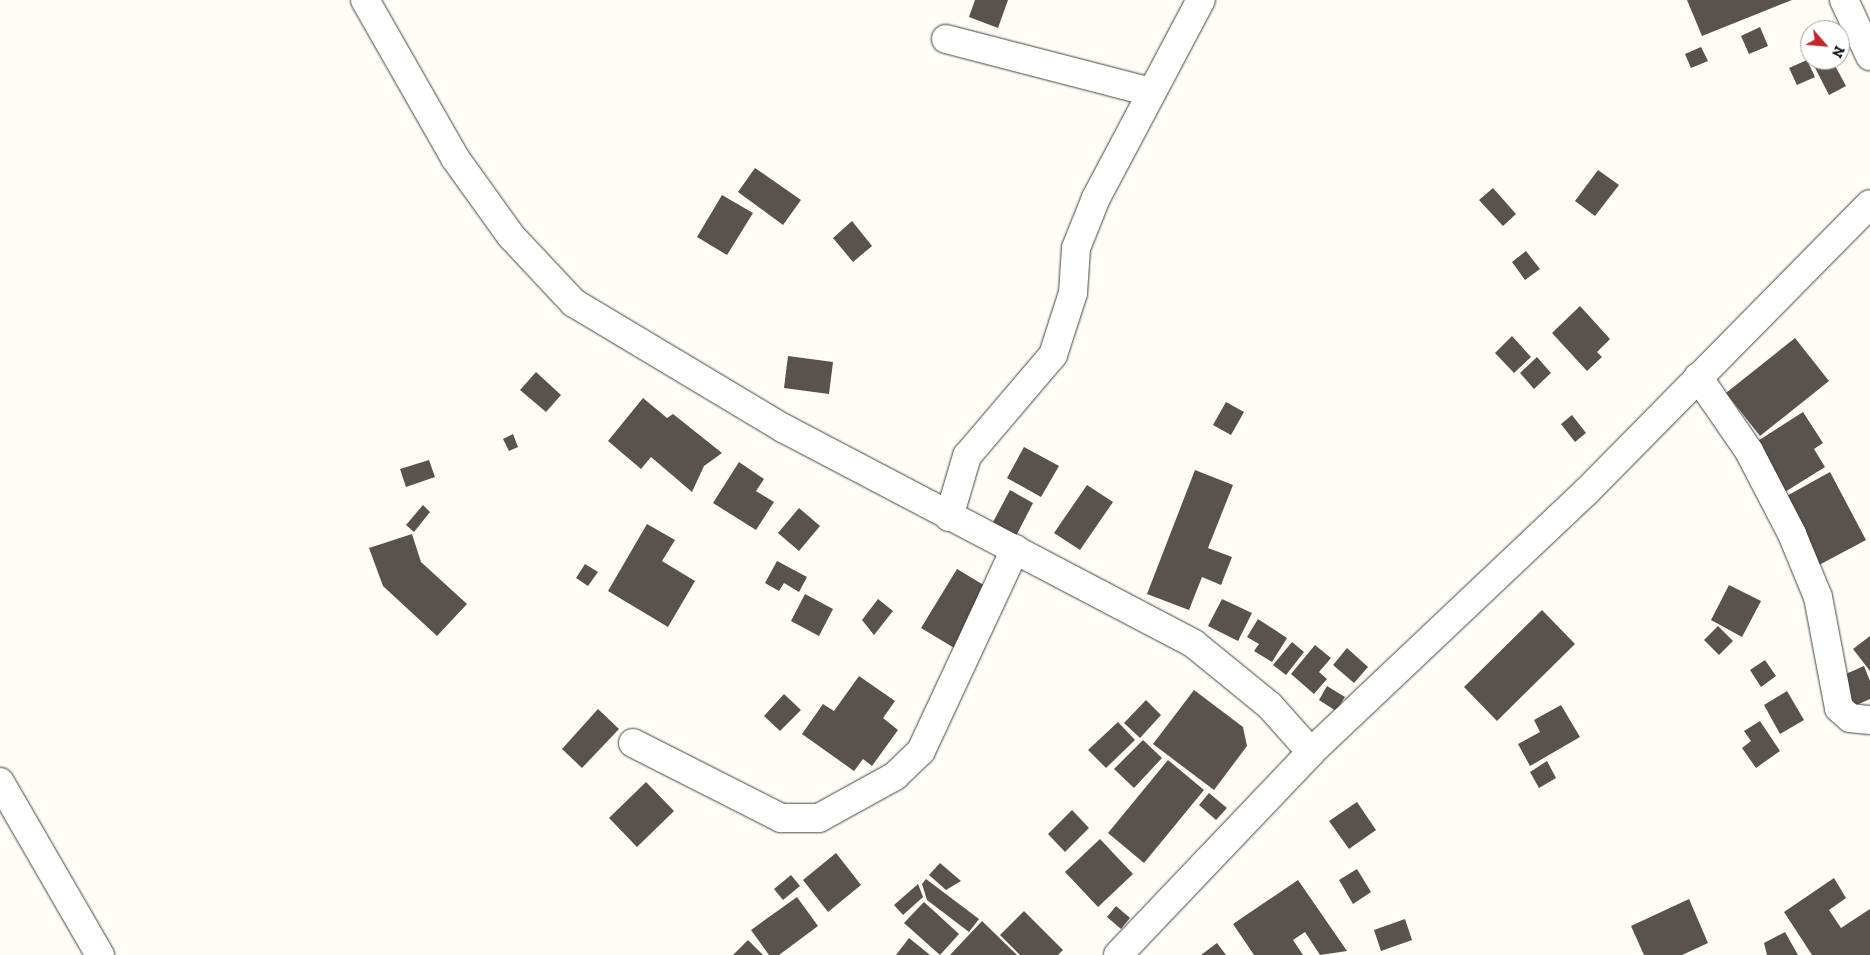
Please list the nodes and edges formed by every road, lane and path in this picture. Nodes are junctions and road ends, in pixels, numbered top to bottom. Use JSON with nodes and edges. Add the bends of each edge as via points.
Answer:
{"nodes":[{"id":1,"x":365,"y":0,"type":"edge"},
{"id":2,"x":1201,"y":0,"type":"edge"},
{"id":3,"x":1844,"y":0,"type":"edge"},
{"id":4,"x":946,"y":39,"type":"dead end"},
{"id":5,"x":1870,"y":56,"type":"edge"},
{"id":6,"x":1151,"y":92,"type":"junction"},
{"id":7,"x":1870,"y":204,"type":"edge"},
{"id":8,"x":1698,"y":377,"type":"junction"},
{"id":9,"x":949,"y":516,"type":"junction"},
{"id":10,"x":1015,"y":549,"type":"junction"},
{"id":11,"x":1870,"y":720,"type":"edge"},
{"id":12,"x":633,"y":743,"type":"dead end"},
{"id":13,"x":1311,"y":752,"type":"junction"},
{"id":14,"x":0,"y":782,"type":"edge"},
{"id":15,"x":100,"y":955,"type":"edge"},
{"id":16,"x":1118,"y":955,"type":"edge"}],
"edges":[{"from":1,"to":9,"type":"street","via":[[455,158],[511,236],[574,303],[783,428]]},
{"from":2,"to":6,"type":"street"},
{"from":3,"to":5,"type":"street"},
{"from":4,"to":6,"type":"street"},
{"from":6,"to":9,"type":"street","via":[[1104,181],[1076,248],[1073,293],[1053,355],[967,456]]},
{"from":7,"to":8,"type":"street"},
{"from":8,"to":11,"type":"street","via":[[1749,451],[1792,534],[1818,597],[1839,708],[1850,718]]},
{"from":8,"to":13,"type":"street","via":[[1586,492]]},
{"from":9,"to":10,"type":"street"},
{"from":10,"to":12,"type":"street","via":[[921,750],[895,776],[819,818],[781,818]]},
{"from":10,"to":13,"type":"street","via":[[1194,644],[1270,706]]},
{"from":13,"to":16,"type":"street"},
{"from":14,"to":15,"type":"street"}]}
